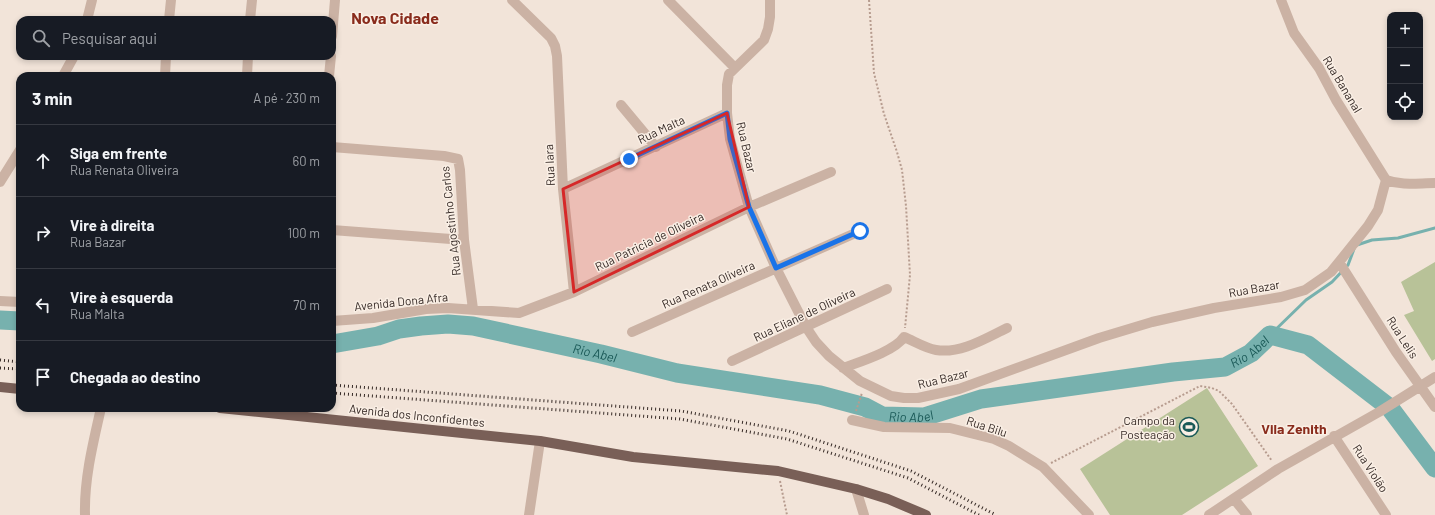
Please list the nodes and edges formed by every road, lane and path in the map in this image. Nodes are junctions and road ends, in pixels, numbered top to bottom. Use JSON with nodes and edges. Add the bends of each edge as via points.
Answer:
{"nodes":[{"id":1,"x":92,"y":0,"type":"edge"},
{"id":2,"x":171,"y":0,"type":"edge"},
{"id":3,"x":252,"y":0,"type":"edge"},
{"id":4,"x":334,"y":0,"type":"edge"},
{"id":5,"x":512,"y":0,"type":"edge"},
{"id":6,"x":668,"y":0,"type":"edge"},
{"id":7,"x":770,"y":0,"type":"edge"},
{"id":8,"x":869,"y":0,"type":"edge"},
{"id":9,"x":1281,"y":0,"type":"edge"},
{"id":10,"x":88,"y":16,"type":"edge"},
{"id":11,"x":170,"y":16,"type":"edge"},
{"id":12,"x":250,"y":16,"type":"edge"},
{"id":13,"x":333,"y":16,"type":"edge"},
{"id":14,"x":72,"y":60,"type":"edge"},
{"id":15,"x":166,"y":60,"type":"edge"},
{"id":16,"x":248,"y":60,"type":"edge"},
{"id":17,"x":331,"y":60,"type":"edge"},
{"id":18,"x":735,"y":68,"type":"junction"},
{"id":19,"x":65,"y":72,"type":"edge"},
{"id":20,"x":165,"y":72,"type":"edge"},
{"id":21,"x":247,"y":72,"type":"edge"},
{"id":22,"x":329,"y":72,"type":"edge"},
{"id":23,"x":621,"y":105,"type":"dead end"},
{"id":24,"x":727,"y":113,"type":"junction"},
{"id":25,"x":336,"y":147,"type":"edge"},
{"id":26,"x":656,"y":147,"type":"junction"},
{"id":27,"x":16,"y":156,"type":"edge"},
{"id":28,"x":831,"y":172,"type":"dead end"},
{"id":29,"x":1386,"y":180,"type":"junction"},
{"id":30,"x":0,"y":182,"type":"edge"},
{"id":31,"x":1435,"y":183,"type":"edge"},
{"id":32,"x":564,"y":189,"type":"junction"},
{"id":33,"x":749,"y":207,"type":"junction"},
{"id":34,"x":336,"y":230,"type":"edge"},
{"id":35,"x":860,"y":231,"type":"dead end"},
{"id":36,"x":464,"y":240,"type":"junction"},
{"id":37,"x":1341,"y":265,"type":"junction"},
{"id":38,"x":776,"y":268,"type":"junction"},
{"id":39,"x":887,"y":289,"type":"dead end"},
{"id":40,"x":574,"y":292,"type":"junction"},
{"id":41,"x":0,"y":301,"type":"edge"},
{"id":42,"x":16,"y":302,"type":"edge"},
{"id":43,"x":473,"y":309,"type":"junction"},
{"id":44,"x":336,"y":321,"type":"edge"},
{"id":45,"x":806,"y":327,"type":"junction"},
{"id":46,"x":1007,"y":328,"type":"dead end"},
{"id":47,"x":632,"y":332,"type":"dead end"},
{"id":48,"x":904,"y":337,"type":"junction"},
{"id":49,"x":732,"y":361,"type":"dead end"},
{"id":50,"x":843,"y":368,"type":"junction"},
{"id":51,"x":1435,"y":377,"type":"edge"},
{"id":52,"x":1420,"y":386,"type":"junction"},
{"id":53,"x":0,"y":387,"type":"edge"},
{"id":54,"x":16,"y":389,"type":"edge"},
{"id":55,"x":861,"y":397,"type":"dead end"},
{"id":56,"x":1435,"y":407,"type":"edge"},
{"id":57,"x":100,"y":412,"type":"edge"},
{"id":58,"x":259,"y":412,"type":"edge"},
{"id":59,"x":854,"y":417,"type":"joint"},
{"id":60,"x":1334,"y":436,"type":"junction"},
{"id":61,"x":540,"y":441,"type":"junction"},
{"id":62,"x":1043,"y":467,"type":"junction"},
{"id":63,"x":1278,"y":469,"type":"junction"},
{"id":64,"x":778,"y":471,"type":"junction"},
{"id":65,"x":856,"y":489,"type":"junction"},
{"id":66,"x":1234,"y":500,"type":"junction"},
{"id":67,"x":85,"y":515,"type":"edge"},
{"id":68,"x":529,"y":515,"type":"edge"},
{"id":69,"x":787,"y":515,"type":"edge"},
{"id":70,"x":864,"y":515,"type":"edge"},
{"id":71,"x":926,"y":515,"type":"edge"},
{"id":72,"x":1089,"y":515,"type":"edge"},
{"id":73,"x":1209,"y":515,"type":"edge"},
{"id":74,"x":1247,"y":515,"type":"edge"},
{"id":75,"x":1386,"y":515,"type":"edge"}],
"edges":[{"from":1,"to":10,"type":"street"},
{"from":2,"to":11,"type":"street"},
{"from":3,"to":12,"type":"street"},
{"from":4,"to":13,"type":"street"},
{"from":5,"to":32,"type":"street","name":"Rua Iara","via":[[551,38],[555,46]]},
{"from":6,"to":18,"type":"street"},
{"from":7,"to":18,"type":"street","via":[[770,17],[764,40]]},
{"from":8,"to":48,"type":"path","via":[[874,72],[884,114],[899,158],[906,206],[910,275]]},
{"from":9,"to":29,"type":"street","name":"Rua Bananal","via":[[1294,34],[1319,68]]},
{"from":14,"to":19,"type":"street"},
{"from":15,"to":20,"type":"street"},
{"from":16,"to":21,"type":"street"},
{"from":17,"to":22,"type":"street"},
{"from":18,"to":24,"type":"street","name":"Rua Bazar","via":[[727,80]]},
{"from":23,"to":26,"type":"street"},
{"from":24,"to":26,"type":"street","name":"Rua Malta"},
{"from":24,"to":33,"type":"street","name":"Rua Bazar","via":[[730,139]]},
{"from":25,"to":36,"type":"street","name":"Rua Agostinho Carlos","via":[[458,159]]},
{"from":26,"to":32,"type":"street","name":"Rua Malta"},
{"from":27,"to":30,"type":"street"},
{"from":28,"to":33,"type":"street","name":"Rua Patricia de Oliveira"},
{"from":29,"to":31,"type":"street","via":[[1396,184]]},
{"from":29,"to":37,"type":"street","name":"Rua Bazar","via":[[1374,217]]},
{"from":32,"to":40,"type":"street","name":"Rua Iara"},
{"from":33,"to":38,"type":"street","name":"Rua Bazar"},
{"from":33,"to":40,"type":"street","name":"Rua Patricia de Oliveira"},
{"from":34,"to":36,"type":"street"},
{"from":35,"to":38,"type":"street","name":"Rua Renata Oliveira"},
{"from":36,"to":43,"type":"street","name":"Rua Agostinho Carlos"},
{"from":37,"to":50,"type":"street","name":"Rua Bazar","via":[[1305,290],[1282,297],[1214,308],[1152,322],[1099,338],[966,386],[918,398],[891,396],[860,381]]},
{"from":37,"to":52,"type":"street","name":"Rua Lelis"},
{"from":38,"to":45,"type":"street","name":"Rua Bazar"},
{"from":38,"to":47,"type":"street","name":"Rua Renata Oliveira"},
{"from":39,"to":45,"type":"street","name":"Rua Eliane de Oliveira"},
{"from":40,"to":43,"type":"street","name":"Rua Patricia de Oliveira","via":[[519,313]]},
{"from":41,"to":42,"type":"street"},
{"from":43,"to":44,"type":"street","name":"Avenida Dona Afra","via":[[426,309],[373,318]]},
{"from":45,"to":49,"type":"street","name":"Rua Eliane de Oliveira"},
{"from":45,"to":50,"type":"street","name":"Rua Bazar","via":[[816,342]]},
{"from":46,"to":48,"type":"street","via":[[960,349],[930,348]]},
{"from":48,"to":50,"type":"street","via":[[893,348]]},
{"from":51,"to":52,"type":"street"},
{"from":52,"to":56,"type":"street","name":"Rua Lelis"},
{"from":52,"to":60,"type":"street"},
{"from":53,"to":54,"type":"main road"},
{"from":55,"to":59,"type":"path"},
{"from":57,"to":67,"type":"street","via":[[85,490]]},
{"from":58,"to":61,"type":"main road","name":"Avenida dos Inconfidentes"},
{"from":59,"to":62,"type":"street","name":"Rua Bilu","via":[[884,426],[950,428],[964,431],[994,439]]},
{"from":60,"to":63,"type":"street"},
{"from":60,"to":75,"type":"street","name":"Rua Violão"},
{"from":61,"to":64,"type":"main road","name":"Avenida dos Inconfidentes","via":[[633,457]]},
{"from":61,"to":68,"type":"street"},
{"from":62,"to":63,"type":"path","via":[[1192,388],[1205,386],[1219,391],[1232,404]]},
{"from":62,"to":72,"type":"street","name":"Rua Bilu"},
{"from":63,"to":66,"type":"street"},
{"from":64,"to":65,"type":"main road","name":"Avenida dos Inconfidentes"},
{"from":64,"to":69,"type":"path"},
{"from":65,"to":70,"type":"street"},
{"from":65,"to":71,"type":"main road","name":"Avenida dos Inconfidentes"},
{"from":66,"to":73,"type":"street"},
{"from":66,"to":74,"type":"street"}]}
